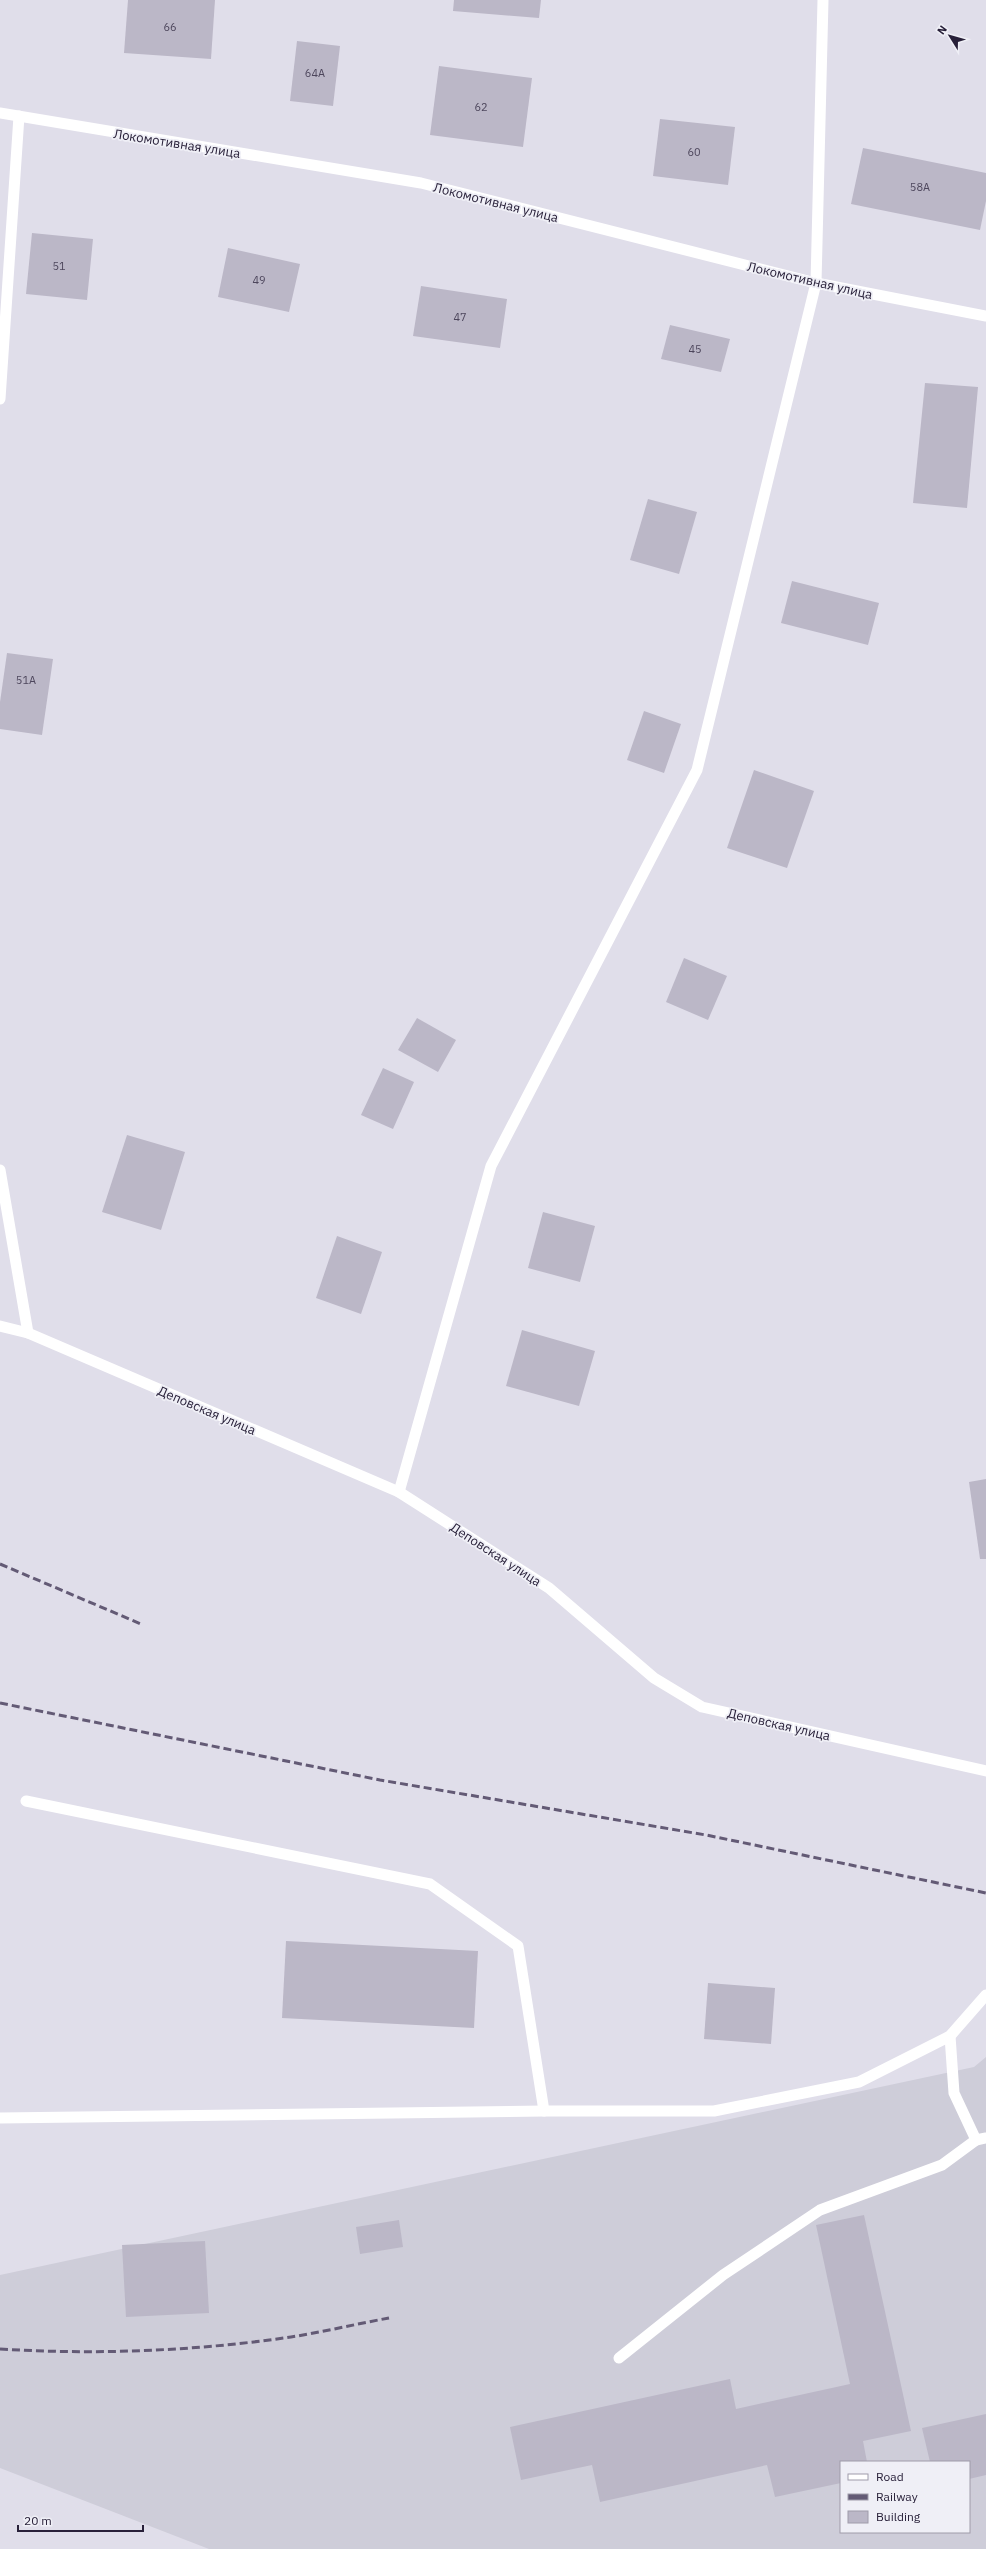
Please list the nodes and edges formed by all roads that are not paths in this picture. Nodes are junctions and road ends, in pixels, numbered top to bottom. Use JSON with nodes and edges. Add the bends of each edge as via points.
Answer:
{"nodes":[{"id":1,"x":823,"y":0,"type":"edge"},
{"id":2,"x":0,"y":113,"type":"edge"},
{"id":3,"x":19,"y":116,"type":"junction"},
{"id":4,"x":816,"y":283,"type":"junction"},
{"id":5,"x":986,"y":316,"type":"edge"},
{"id":6,"x":0,"y":399,"type":"edge"},
{"id":7,"x":0,"y":1170,"type":"edge"},
{"id":8,"x":0,"y":1326,"type":"edge"},
{"id":9,"x":28,"y":1333,"type":"junction"},
{"id":10,"x":399,"y":1492,"type":"junction"},
{"id":11,"x":986,"y":1771,"type":"edge"},
{"id":12,"x":26,"y":1801,"type":"dead end"},
{"id":13,"x":986,"y":1994,"type":"edge"},
{"id":14,"x":950,"y":2036,"type":"junction"},
{"id":15,"x":544,"y":2111,"type":"junction"},
{"id":16,"x":0,"y":2118,"type":"edge"},
{"id":17,"x":981,"y":2139,"type":"edge"},
{"id":18,"x":619,"y":2358,"type":"dead end"}],
"edges":[{"from":1,"to":4,"type":"street"},
{"from":2,"to":3,"type":"street","name":"Локомотивная улица"},
{"from":3,"to":4,"type":"street","name":"Локомотивная улица","via":[[421,183]]},
{"from":3,"to":6,"type":"street"},
{"from":4,"to":5,"type":"street","name":"Локомотивная улица"},
{"from":4,"to":10,"type":"street","via":[[697,770],[491,1166]]},
{"from":7,"to":9,"type":"street"},
{"from":8,"to":9,"type":"street","name":"Деповская улица"},
{"from":9,"to":10,"type":"street","name":"Деповская улица"},
{"from":10,"to":11,"type":"street","name":"Деповская улица","via":[[549,1588],[654,1678],[702,1707]]},
{"from":12,"to":15,"type":"street","via":[[430,1884],[518,1946]]},
{"from":13,"to":14,"type":"street"},
{"from":14,"to":15,"type":"street","via":[[859,2082],[714,2111]]},
{"from":14,"to":17,"type":"street","via":[[954,2093]]},
{"from":15,"to":16,"type":"street"},
{"from":17,"to":18,"type":"street","via":[[942,2165],[820,2210],[724,2275]]}]}
